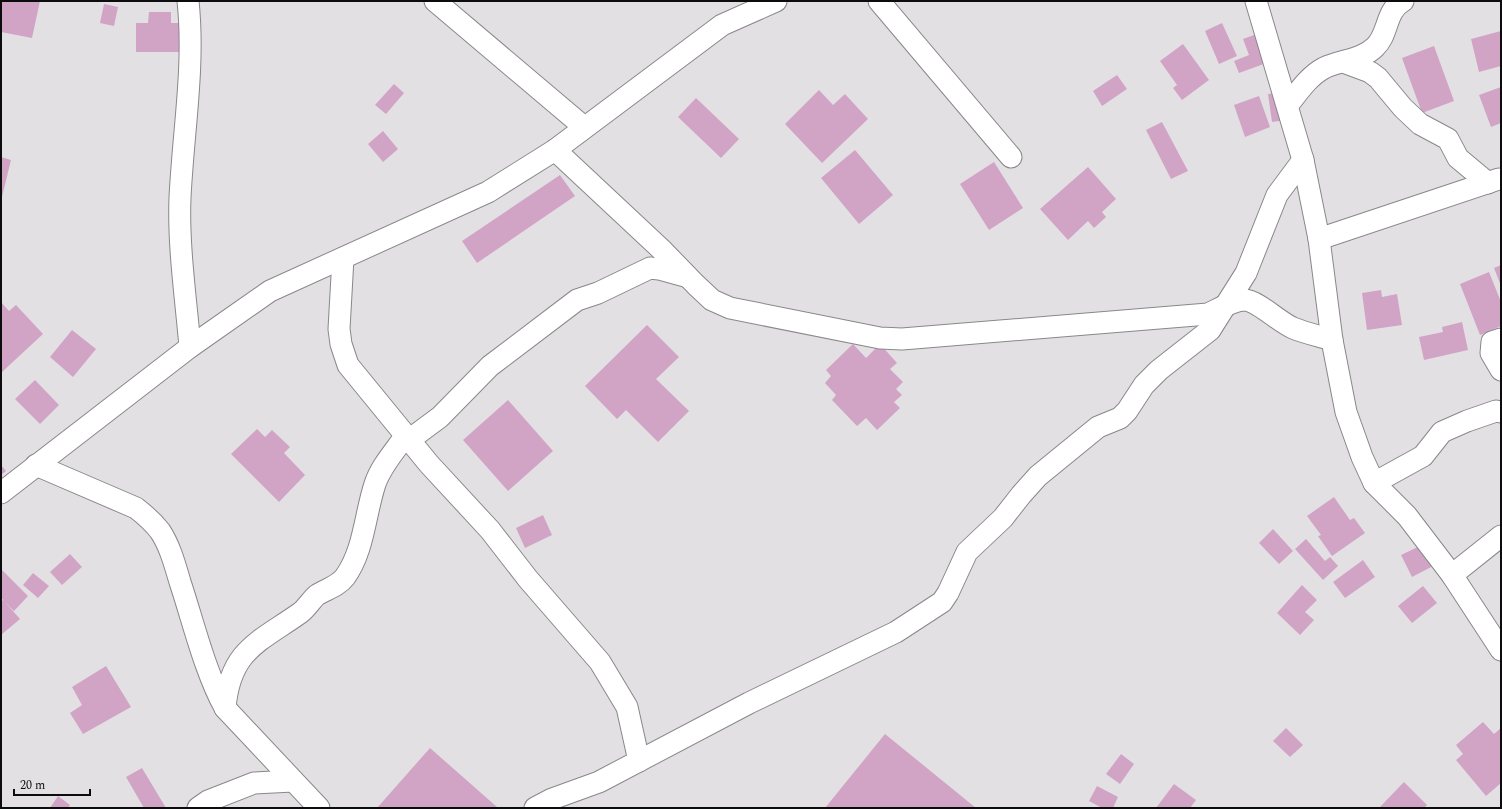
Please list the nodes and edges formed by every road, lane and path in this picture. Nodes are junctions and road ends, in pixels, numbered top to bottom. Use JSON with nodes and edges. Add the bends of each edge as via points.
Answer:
{"nodes":[{"id":1,"x":188,"y":1,"type":"edge"},
{"id":2,"x":435,"y":1,"type":"edge"},
{"id":3,"x":776,"y":1,"type":"edge"},
{"id":4,"x":879,"y":1,"type":"edge"},
{"id":5,"x":1256,"y":1,"type":"edge"},
{"id":6,"x":1403,"y":1,"type":"edge"},
{"id":7,"x":1343,"y":62,"type":"junction"},
{"id":8,"x":1288,"y":105,"type":"junction"},
{"id":9,"x":584,"y":127,"type":"junction"},
{"id":10,"x":555,"y":150,"type":"junction"},
{"id":11,"x":1011,"y":157,"type":"dead end"},
{"id":12,"x":1303,"y":160,"type":"junction"},
{"id":13,"x":1494,"y":180,"type":"edge"},
{"id":14,"x":1319,"y":239,"type":"junction"},
{"id":15,"x":343,"y":258,"type":"junction"},
{"id":16,"x":688,"y":277,"type":"junction"},
{"id":17,"x":1228,"y":304,"type":"junction"},
{"id":18,"x":1501,"y":339,"type":"edge"},
{"id":19,"x":1332,"y":340,"type":"junction"},
{"id":20,"x":190,"y":347,"type":"junction"},
{"id":21,"x":1501,"y":370,"type":"edge"},
{"id":22,"x":1501,"y":412,"type":"edge"},
{"id":23,"x":408,"y":438,"type":"junction"},
{"id":24,"x":36,"y":465,"type":"junction"},
{"id":25,"x":1374,"y":483,"type":"junction"},
{"id":26,"x":1,"y":493,"type":"edge"},
{"id":27,"x":1501,"y":536,"type":"edge"},
{"id":28,"x":1452,"y":575,"type":"junction"},
{"id":29,"x":1501,"y":650,"type":"edge"},
{"id":30,"x":225,"y":708,"type":"junction"},
{"id":31,"x":639,"y":761,"type":"junction"},
{"id":32,"x":293,"y":781,"type":"junction"},
{"id":33,"x":198,"y":808,"type":"edge"},
{"id":34,"x":319,"y":808,"type":"edge"},
{"id":35,"x":534,"y":808,"type":"edge"}],
"edges":[{"from":1,"to":20,"type":"street","via":[[188,101],[180,200]]},
{"from":2,"to":9,"type":"street"},
{"from":3,"to":9,"type":"street","via":[[722,25]]},
{"from":4,"to":11,"type":"street"},
{"from":5,"to":8,"type":"street"},
{"from":6,"to":7,"type":"street","via":[[1393,10],[1377,46]]},
{"from":7,"to":8,"type":"street","via":[[1326,67],[1313,75]]},
{"from":7,"to":13,"type":"street","via":[[1370,72],[1378,78],[1420,124],[1448,139],[1458,158]]},
{"from":8,"to":12,"type":"street"},
{"from":9,"to":10,"type":"street"},
{"from":10,"to":15,"type":"street","via":[[488,192]]},
{"from":10,"to":16,"type":"street"},
{"from":12,"to":14,"type":"street"},
{"from":12,"to":17,"type":"street","via":[[1277,195],[1246,273]]},
{"from":13,"to":14,"type":"street"},
{"from":14,"to":19,"type":"street"},
{"from":15,"to":20,"type":"street","via":[[270,291]]},
{"from":15,"to":23,"type":"street","via":[[339,330],[348,365]]},
{"from":16,"to":17,"type":"street","via":[[712,300],[730,308],[880,338],[902,339],[1208,314]]},
{"from":16,"to":23,"type":"street","via":[[650,268],[598,293],[577,300],[490,366],[440,417]]},
{"from":17,"to":19,"type":"street","via":[[1244,300],[1252,302],[1293,328]]},
{"from":17,"to":31,"type":"street","via":[[1210,330],[1144,385],[1127,412],[1120,418],[1098,427],[1038,476],[1004,518],[967,552],[942,602],[896,632],[756,700]]},
{"from":18,"to":21,"type":"street","via":[[1492,342],[1491,352]]},
{"from":19,"to":25,"type":"street","via":[[1346,412]]},
{"from":20,"to":24,"type":"street"},
{"from":22,"to":25,"type":"street","via":[[1496,411],[1442,432],[1423,456]]},
{"from":23,"to":30,"type":"street","via":[[383,468],[375,484],[356,552],[344,578],[255,643],[238,662],[230,677]]},
{"from":23,"to":31,"type":"street","via":[[490,530],[528,579],[600,662],[627,707]]},
{"from":24,"to":26,"type":"street"},
{"from":24,"to":30,"type":"street","via":[[136,508],[150,519],[170,550],[206,661]]},
{"from":25,"to":28,"type":"street","via":[[1407,516]]},
{"from":27,"to":28,"type":"street"},
{"from":28,"to":29,"type":"street"},
{"from":30,"to":32,"type":"street"},
{"from":31,"to":35,"type":"street","via":[[599,782]]},
{"from":32,"to":33,"type":"street","via":[[254,783],[208,801]]},
{"from":32,"to":34,"type":"street"}]}
